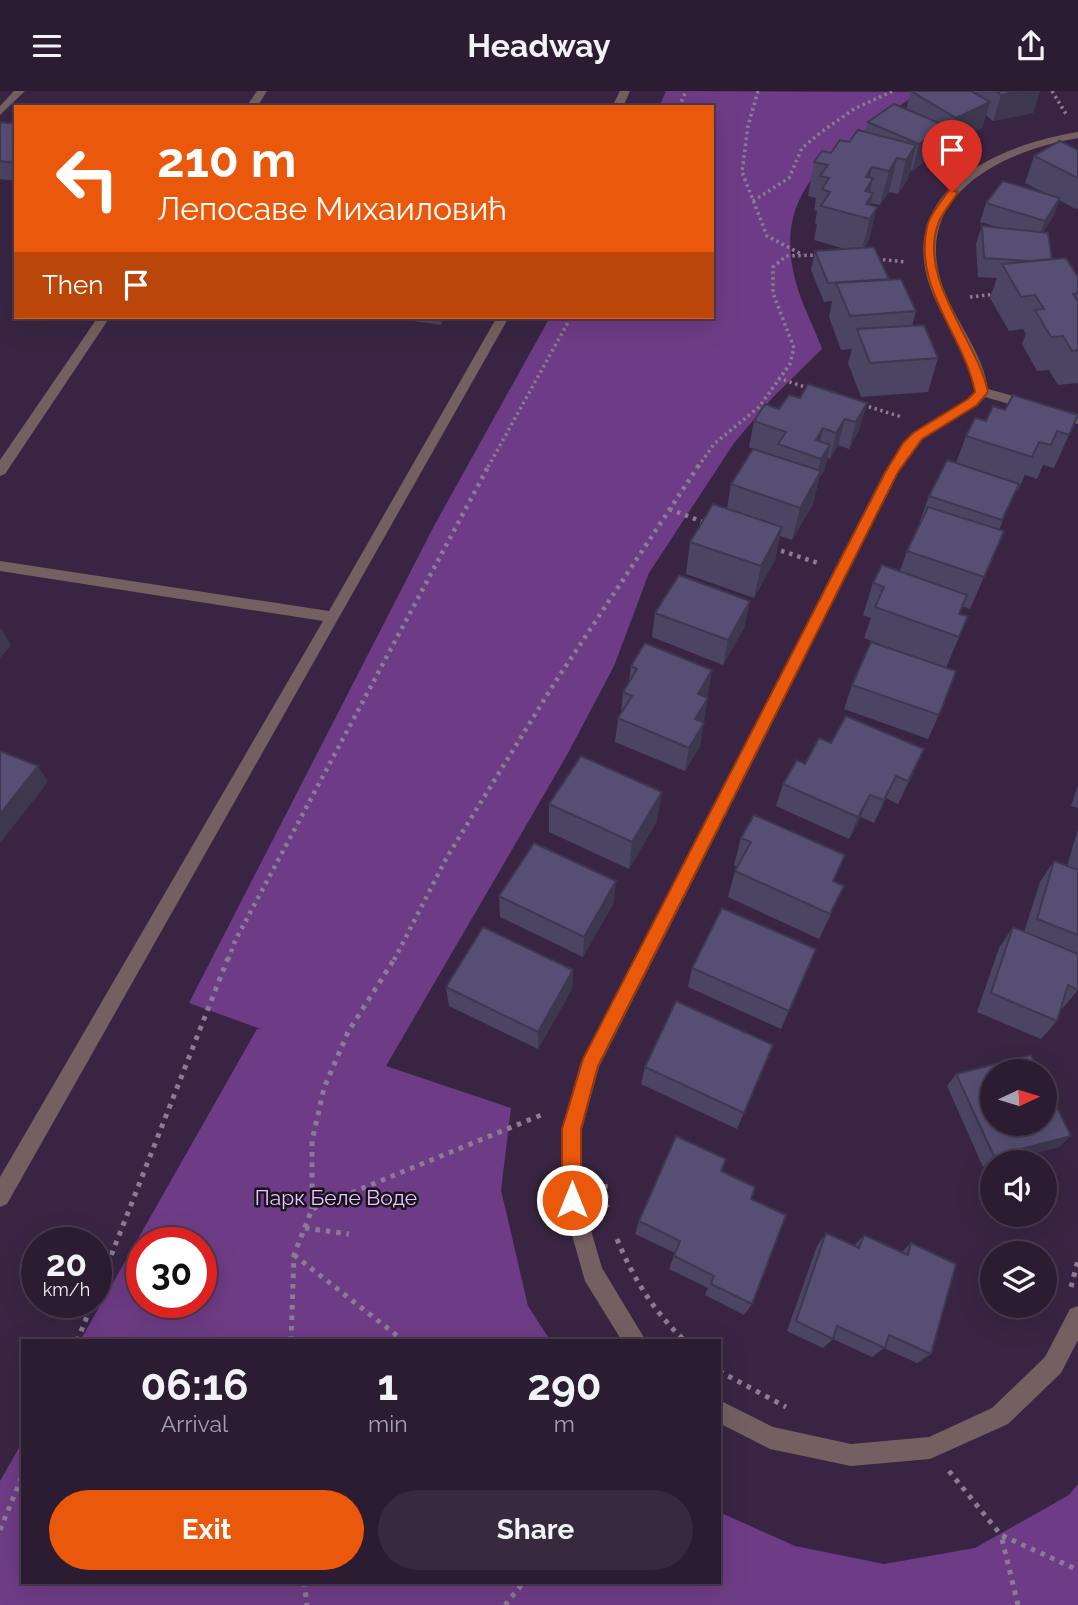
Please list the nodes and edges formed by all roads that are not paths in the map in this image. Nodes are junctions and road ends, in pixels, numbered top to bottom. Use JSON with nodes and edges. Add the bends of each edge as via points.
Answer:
{"nodes":[{"id":1,"x":20,"y":91,"type":"edge"},
{"id":2,"x":0,"y":112,"type":"edge"},
{"id":3,"x":1078,"y":135,"type":"edge"},
{"id":4,"x":103,"y":319,"type":"edge"},
{"id":5,"x":502,"y":319,"type":"edge"},
{"id":6,"x":982,"y":392,"type":"junction"},
{"id":7,"x":1078,"y":419,"type":"edge"},
{"id":8,"x":0,"y":471,"type":"edge"},
{"id":9,"x":0,"y":566,"type":"edge"},
{"id":10,"x":333,"y":617,"type":"junction"},
{"id":11,"x":0,"y":1197,"type":"edge"},
{"id":12,"x":1071,"y":1308,"type":"edge"},
{"id":13,"x":634,"y":1339,"type":"edge"},
{"id":14,"x":721,"y":1412,"type":"edge"}],
"edges":[{"from":1,"to":2,"type":"street"},
{"from":3,"to":6,"type":"street","via":[[1041,141],[983,166],[952,192],[932,225],[933,279],[977,369]]},
{"from":4,"to":8,"type":"street"},
{"from":5,"to":10,"type":"street"},
{"from":6,"to":7,"type":"street"},
{"from":6,"to":13,"type":"street","via":[[927,428],[892,471],[590,1065],[572,1129],[572,1200],[593,1273]]},
{"from":9,"to":10,"type":"street"},
{"from":10,"to":11,"type":"street"},
{"from":12,"to":14,"type":"street","via":[[1053,1365],[1000,1416],[930,1448],[851,1455],[769,1438]]}]}
